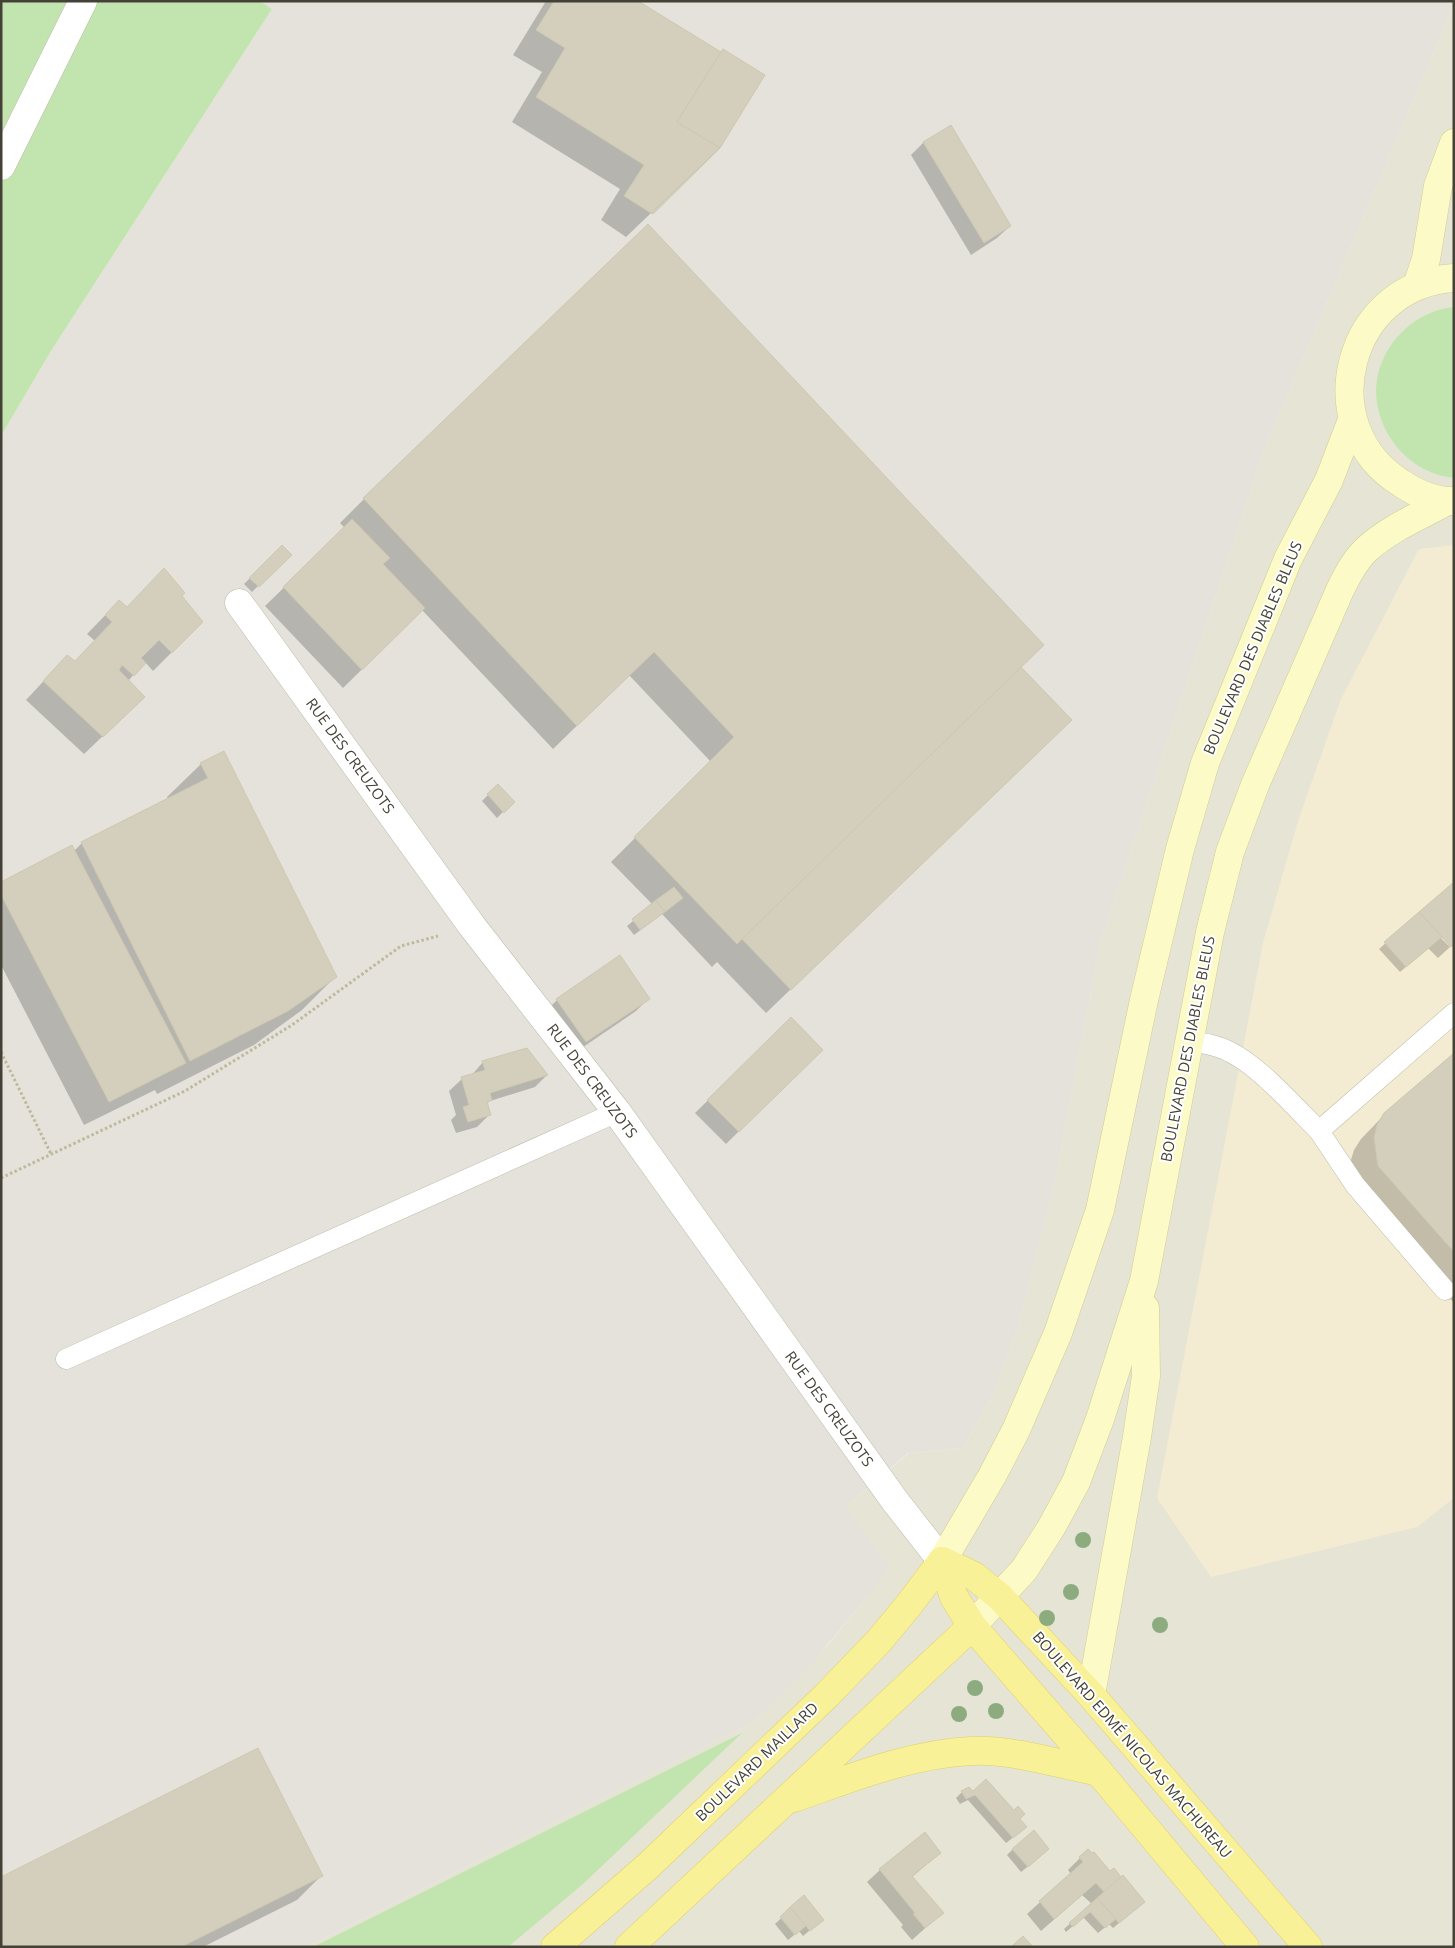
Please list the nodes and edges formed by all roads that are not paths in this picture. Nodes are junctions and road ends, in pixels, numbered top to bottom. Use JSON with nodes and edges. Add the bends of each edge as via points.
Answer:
{"nodes":[{"id":1,"x":83,"y":1,"type":"edge"},
{"id":2,"x":1454,"y":143,"type":"edge"},
{"id":3,"x":1,"y":166,"type":"edge"},
{"id":4,"x":1454,"y":278,"type":"edge"},
{"id":5,"x":1417,"y":286,"type":"junction"},
{"id":6,"x":1352,"y":420,"type":"junction"},
{"id":7,"x":1450,"y":501,"type":"edge"},
{"id":8,"x":239,"y":603,"type":"dead end"},
{"id":9,"x":1454,"y":1013,"type":"edge"},
{"id":10,"x":1190,"y":1040,"type":"junction"},
{"id":11,"x":617,"y":1112,"type":"junction"},
{"id":12,"x":1320,"y":1131,"type":"junction"},
{"id":13,"x":1144,"y":1281,"type":"junction"},
{"id":14,"x":1445,"y":1290,"type":"dead end"},
{"id":15,"x":66,"y":1359,"type":"dead end"},
{"id":16,"x":942,"y":1561,"type":"junction"},
{"id":17,"x":1000,"y":1597,"type":"junction"},
{"id":18,"x":972,"y":1626,"type":"junction"},
{"id":19,"x":1091,"y":1696,"type":"junction"},
{"id":20,"x":1099,"y":1772,"type":"junction"},
{"id":21,"x":785,"y":1801,"type":"junction"},
{"id":22,"x":555,"y":1947,"type":"edge"},
{"id":23,"x":628,"y":1947,"type":"edge"},
{"id":24,"x":1245,"y":1947,"type":"edge"},
{"id":25,"x":1308,"y":1947,"type":"edge"}],
"edges":[{"from":1,"to":3,"type":"street"},
{"from":2,"to":5,"type":"main road","via":[[1438,186],[1426,259]]},
{"from":4,"to":5,"type":"main road"},
{"from":5,"to":6,"type":"main road","via":[[1389,302],[1368,326],[1357,348],[1348,388]]},
{"from":6,"to":7,"type":"main road","via":[[1366,450],[1387,475],[1415,492]]},
{"from":6,"to":16,"type":"main road","name":"BOULEVARD DES DIABLES BLEUS","via":[[1329,480],[1288,559],[1205,763],[1180,848],[1144,1000],[1100,1210],[1058,1333],[1016,1430]]},
{"from":7,"to":10,"type":"main road","name":"BOULEVARD DES DIABLES BLEUS","via":[[1366,549],[1340,590],[1255,785],[1230,852],[1210,932]]},
{"from":8,"to":11,"type":"street","name":"RUE DES CREUZOTS","via":[[472,926]]},
{"from":9,"to":12,"type":"lane"},
{"from":10,"to":12,"type":"lane","via":[[1231,1052],[1253,1067]]},
{"from":10,"to":13,"type":"main road","name":"BOULEVARD DES DIABLES BLEUS"},
{"from":11,"to":15,"type":"lane"},
{"from":11,"to":16,"type":"street","name":"RUE DES CREUZOTS","via":[[895,1501]]},
{"from":12,"to":14,"type":"lane","via":[[1355,1185]]},
{"from":13,"to":17,"type":"main road","name":"BOULEVARD DES DIABLES BLEUS","via":[[1103,1411],[1076,1482],[1024,1570]]},
{"from":13,"to":19,"type":"main road","via":[[1146,1376]]},
{"from":16,"to":17,"type":"main road","name":"BOULEVARD EDMÉ NICOLAS MACHUREAU","via":[[974,1576]]},
{"from":16,"to":18,"type":"main road","via":[[954,1597]]},
{"from":16,"to":22,"type":"main road","name":"BOULEVARD MAILLARD","via":[[878,1642],[827,1695],[648,1866]]},
{"from":17,"to":18,"type":"main road","name":"BOULEVARD DES DIABLES BLEUS"},
{"from":17,"to":19,"type":"main road","name":"BOULEVARD EDMÉ NICOLAS MACHUREAU"},
{"from":18,"to":20,"type":"main road"},
{"from":18,"to":21,"type":"main road"},
{"from":19,"to":25,"type":"main road","name":"BOULEVARD EDMÉ NICOLAS MACHUREAU"},
{"from":20,"to":21,"type":"main road","via":[[1002,1752],[972,1751],[934,1755],[879,1768]]},
{"from":20,"to":24,"type":"main road"},
{"from":21,"to":23,"type":"main road"}]}
